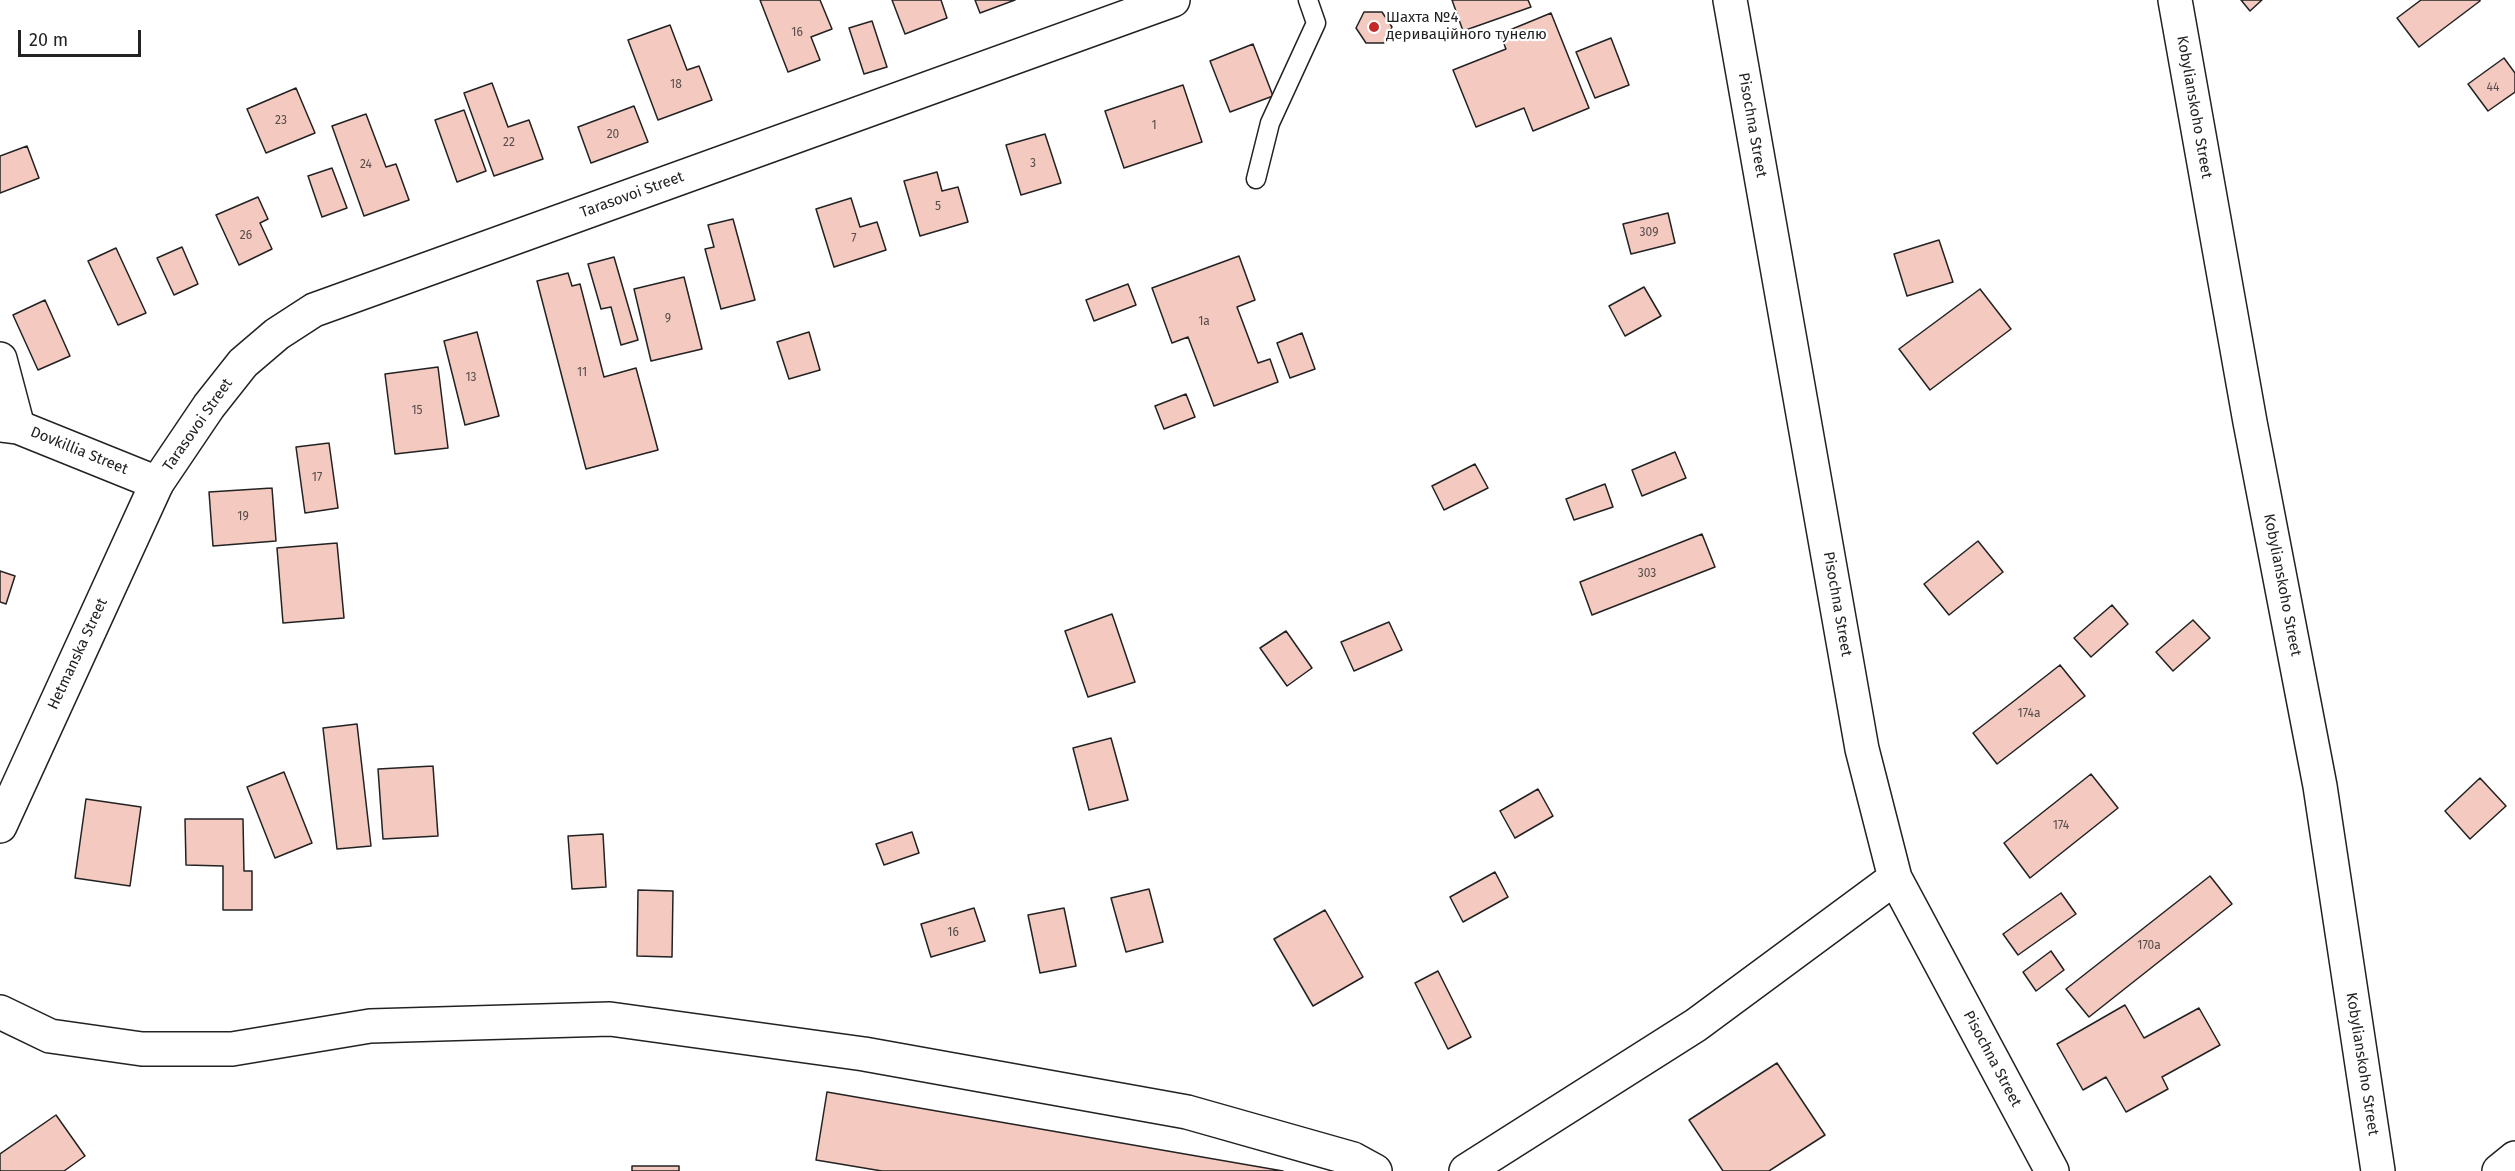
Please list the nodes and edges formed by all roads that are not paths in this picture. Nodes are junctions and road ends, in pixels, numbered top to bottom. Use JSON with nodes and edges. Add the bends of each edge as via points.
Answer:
{"nodes":[{"id":1,"x":1173,"y":0,"type":"edge"},
{"id":2,"x":1308,"y":0,"type":"edge"},
{"id":3,"x":1730,"y":0,"type":"edge"},
{"id":4,"x":2175,"y":0,"type":"edge"},
{"id":5,"x":1256,"y":178,"type":"dead end"},
{"id":6,"x":0,"y":359,"type":"edge"},
{"id":7,"x":9,"y":426,"type":"edge"},
{"id":8,"x":157,"y":483,"type":"junction"},
{"id":9,"x":0,"y":826,"type":"edge"},
{"id":10,"x":1896,"y":878,"type":"junction"},
{"id":11,"x":0,"y":1012,"type":"edge"},
{"id":12,"x":2515,"y":1158,"type":"edge"},
{"id":13,"x":1375,"y":1171,"type":"edge"},
{"id":14,"x":1466,"y":1171,"type":"edge"},
{"id":15,"x":2052,"y":1171,"type":"edge"},
{"id":16,"x":2378,"y":1171,"type":"edge"},
{"id":17,"x":2499,"y":1171,"type":"edge"}],
"edges":[{"from":1,"to":8,"type":"street","name":"Tarasovoi Street","via":[[314,310],[243,363]]},
{"from":2,"to":5,"type":"lane","via":[[1316,23],[1270,123]]},
{"from":3,"to":10,"type":"street","name":"Pisochna Street","via":[[1862,749]]},
{"from":4,"to":16,"type":"street","name":"Kobylianskoho Street","via":[[2320,786]]},
{"from":6,"to":7,"type":"street"},
{"from":7,"to":8,"type":"street","name":"Dovkillia Street"},
{"from":8,"to":9,"type":"street","name":"Hetmanska Street"},
{"from":10,"to":14,"type":"street","via":[[1696,1025]]},
{"from":10,"to":15,"type":"street","name":"Pisochna Street"},
{"from":11,"to":13,"type":"street","via":[[50,1036],[142,1049],[232,1049],[370,1026],[610,1019],[864,1054],[1187,1112],[1353,1159]]},
{"from":12,"to":17,"type":"street"}]}
